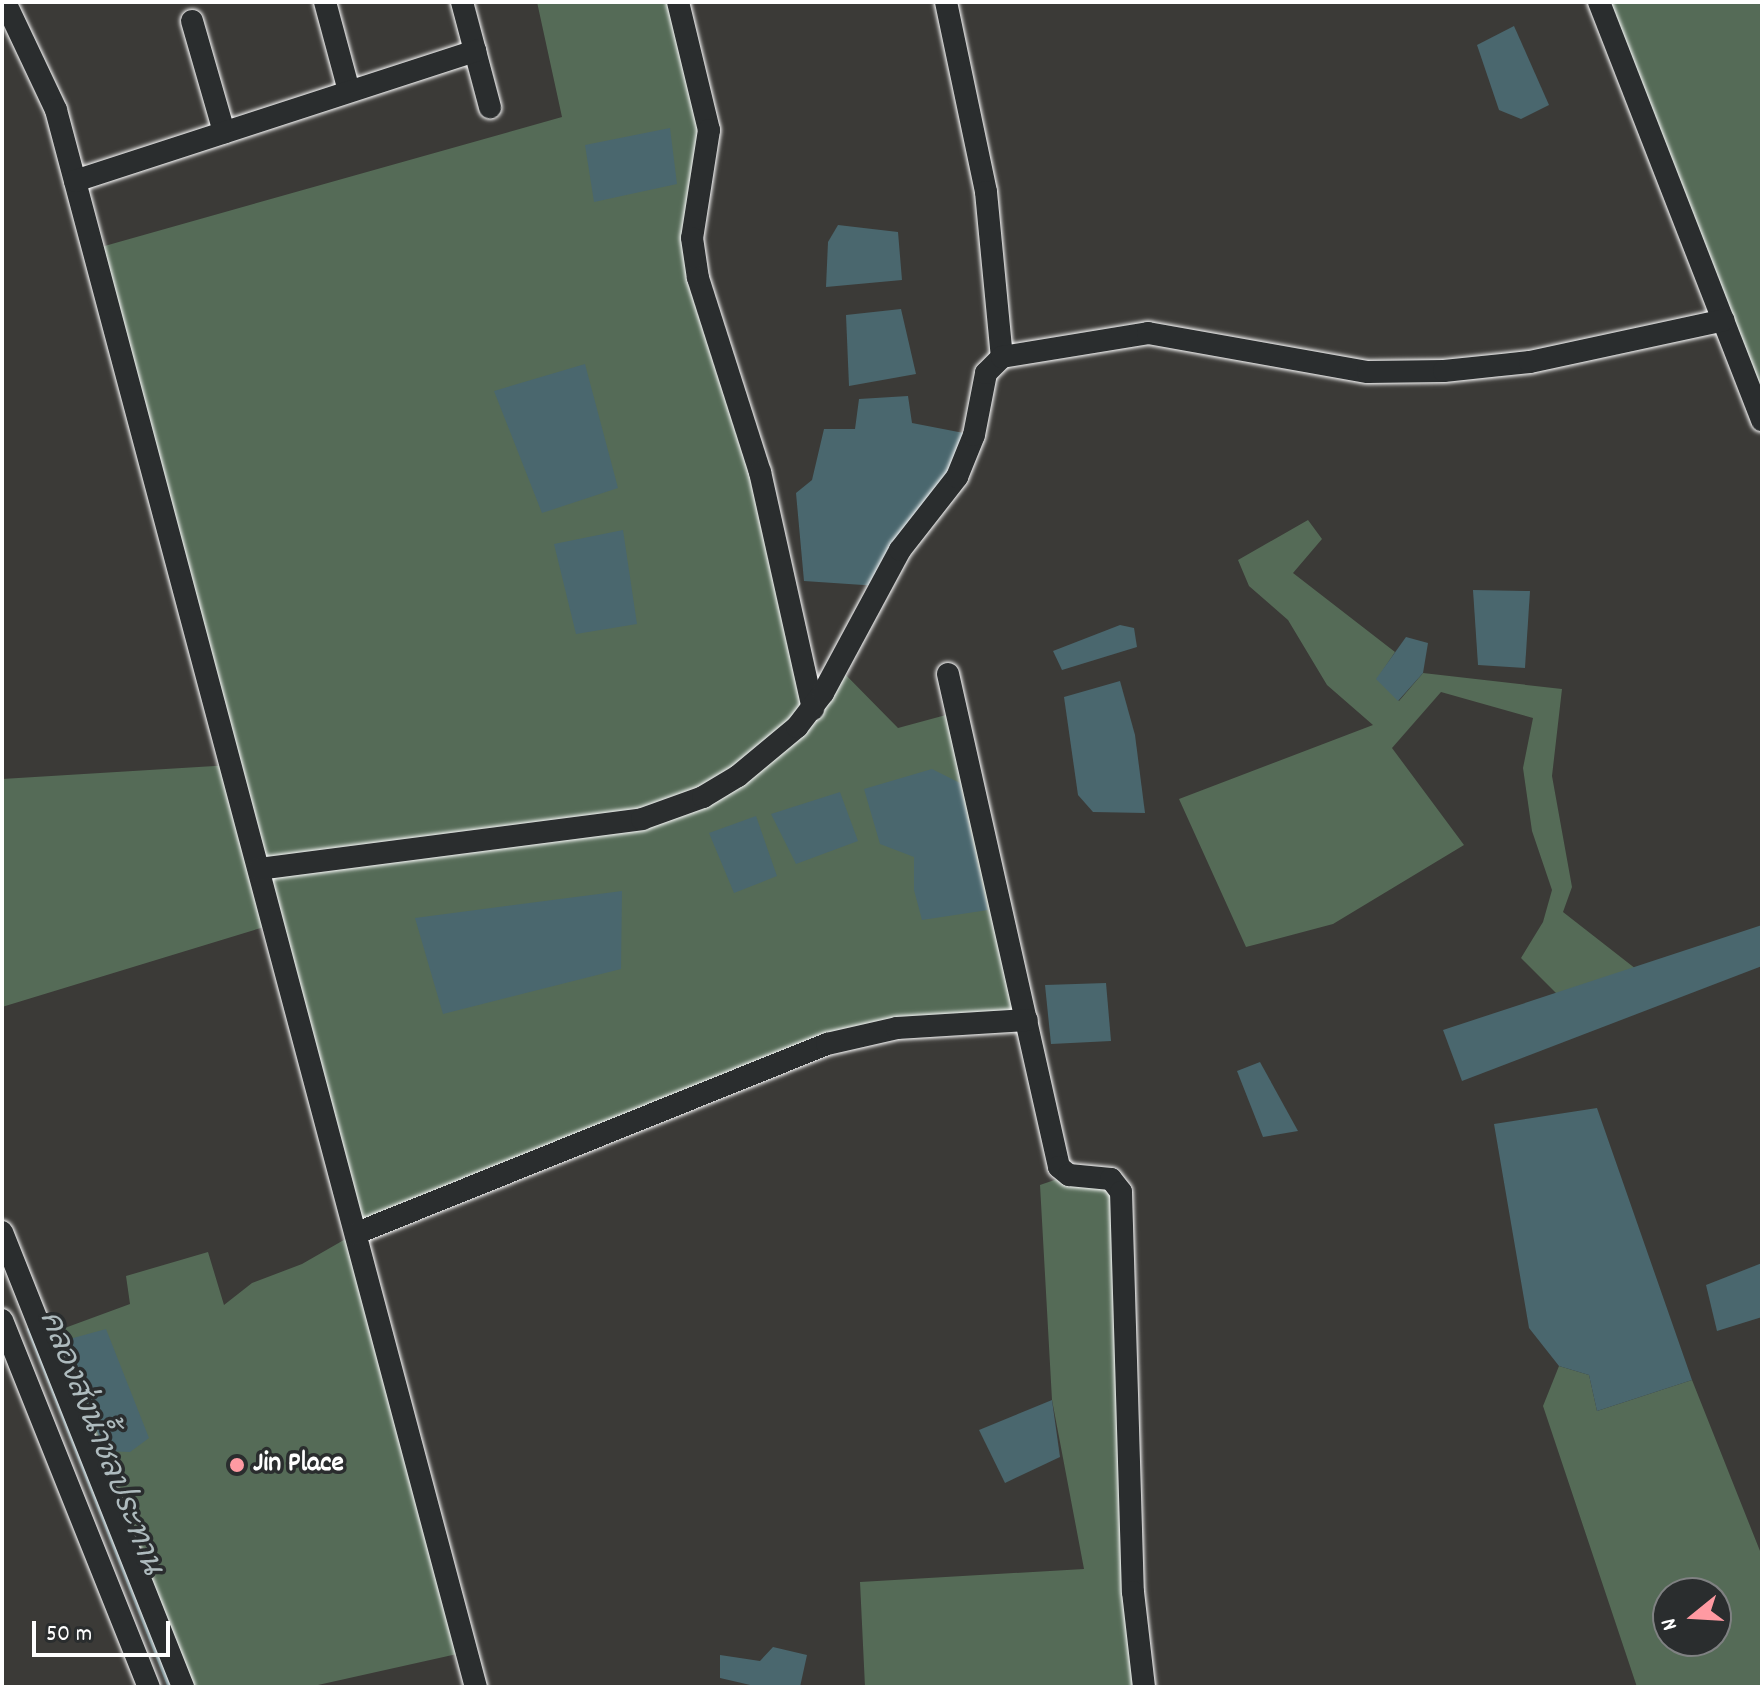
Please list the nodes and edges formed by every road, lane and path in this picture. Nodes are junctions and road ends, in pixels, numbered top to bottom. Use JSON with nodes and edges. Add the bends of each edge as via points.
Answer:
{"nodes":[{"id":1,"x":5,"y":2,"type":"edge"},
{"id":2,"x":325,"y":2,"type":"edge"},
{"id":3,"x":462,"y":2,"type":"edge"},
{"id":4,"x":678,"y":2,"type":"edge"},
{"id":5,"x":946,"y":2,"type":"edge"},
{"id":6,"x":1599,"y":2,"type":"edge"},
{"id":7,"x":192,"y":21,"type":"dead end"},
{"id":8,"x":475,"y":51,"type":"junction"},
{"id":9,"x":349,"y":91,"type":"junction"},
{"id":10,"x":490,"y":107,"type":"dead end"},
{"id":11,"x":224,"y":132,"type":"junction"},
{"id":12,"x":75,"y":181,"type":"junction"},
{"id":13,"x":1724,"y":320,"type":"junction"},
{"id":14,"x":1002,"y":357,"type":"junction"},
{"id":15,"x":1760,"y":407,"type":"edge"},
{"id":16,"x":948,"y":674,"type":"dead end"},
{"id":17,"x":813,"y":709,"type":"junction"},
{"id":18,"x":259,"y":869,"type":"junction"},
{"id":19,"x":1027,"y":1020,"type":"junction"},
{"id":20,"x":2,"y":1232,"type":"edge"},
{"id":21,"x":357,"y":1233,"type":"junction"},
{"id":22,"x":2,"y":1320,"type":"edge"},
{"id":23,"x":149,"y":1687,"type":"edge"},
{"id":24,"x":183,"y":1687,"type":"edge"},
{"id":25,"x":476,"y":1687,"type":"edge"},
{"id":26,"x":1144,"y":1687,"type":"edge"}],
"edges":[{"from":1,"to":12,"type":"street","via":[[47,87]]},
{"from":2,"to":9,"type":"street"},
{"from":3,"to":8,"type":"street"},
{"from":4,"to":17,"type":"street","via":[[709,130],[692,238],[698,278],[760,472]]},
{"from":5,"to":14,"type":"street","via":[[986,192]]},
{"from":6,"to":13,"type":"street"},
{"from":7,"to":11,"type":"street"},
{"from":8,"to":9,"type":"street"},
{"from":8,"to":10,"type":"street"},
{"from":9,"to":11,"type":"street"},
{"from":11,"to":12,"type":"street"},
{"from":12,"to":18,"type":"street"},
{"from":13,"to":14,"type":"street","via":[[1564,355],[1444,371],[1368,372],[1148,333]]},
{"from":13,"to":15,"type":"street"},
{"from":14,"to":17,"type":"street","via":[[986,373],[974,435],[957,477],[900,550]]},
{"from":16,"to":19,"type":"street"},
{"from":17,"to":18,"type":"street","via":[[738,776],[703,797],[642,819]]},
{"from":18,"to":21,"type":"street"},
{"from":19,"to":21,"type":"street","via":[[897,1028],[827,1044]]},
{"from":19,"to":26,"type":"street","via":[[1059,1167],[1069,1175],[1111,1179],[1121,1192],[1133,1592]]},
{"from":20,"to":24,"type":"street"},
{"from":21,"to":25,"type":"street"},
{"from":22,"to":23,"type":"street"}]}
